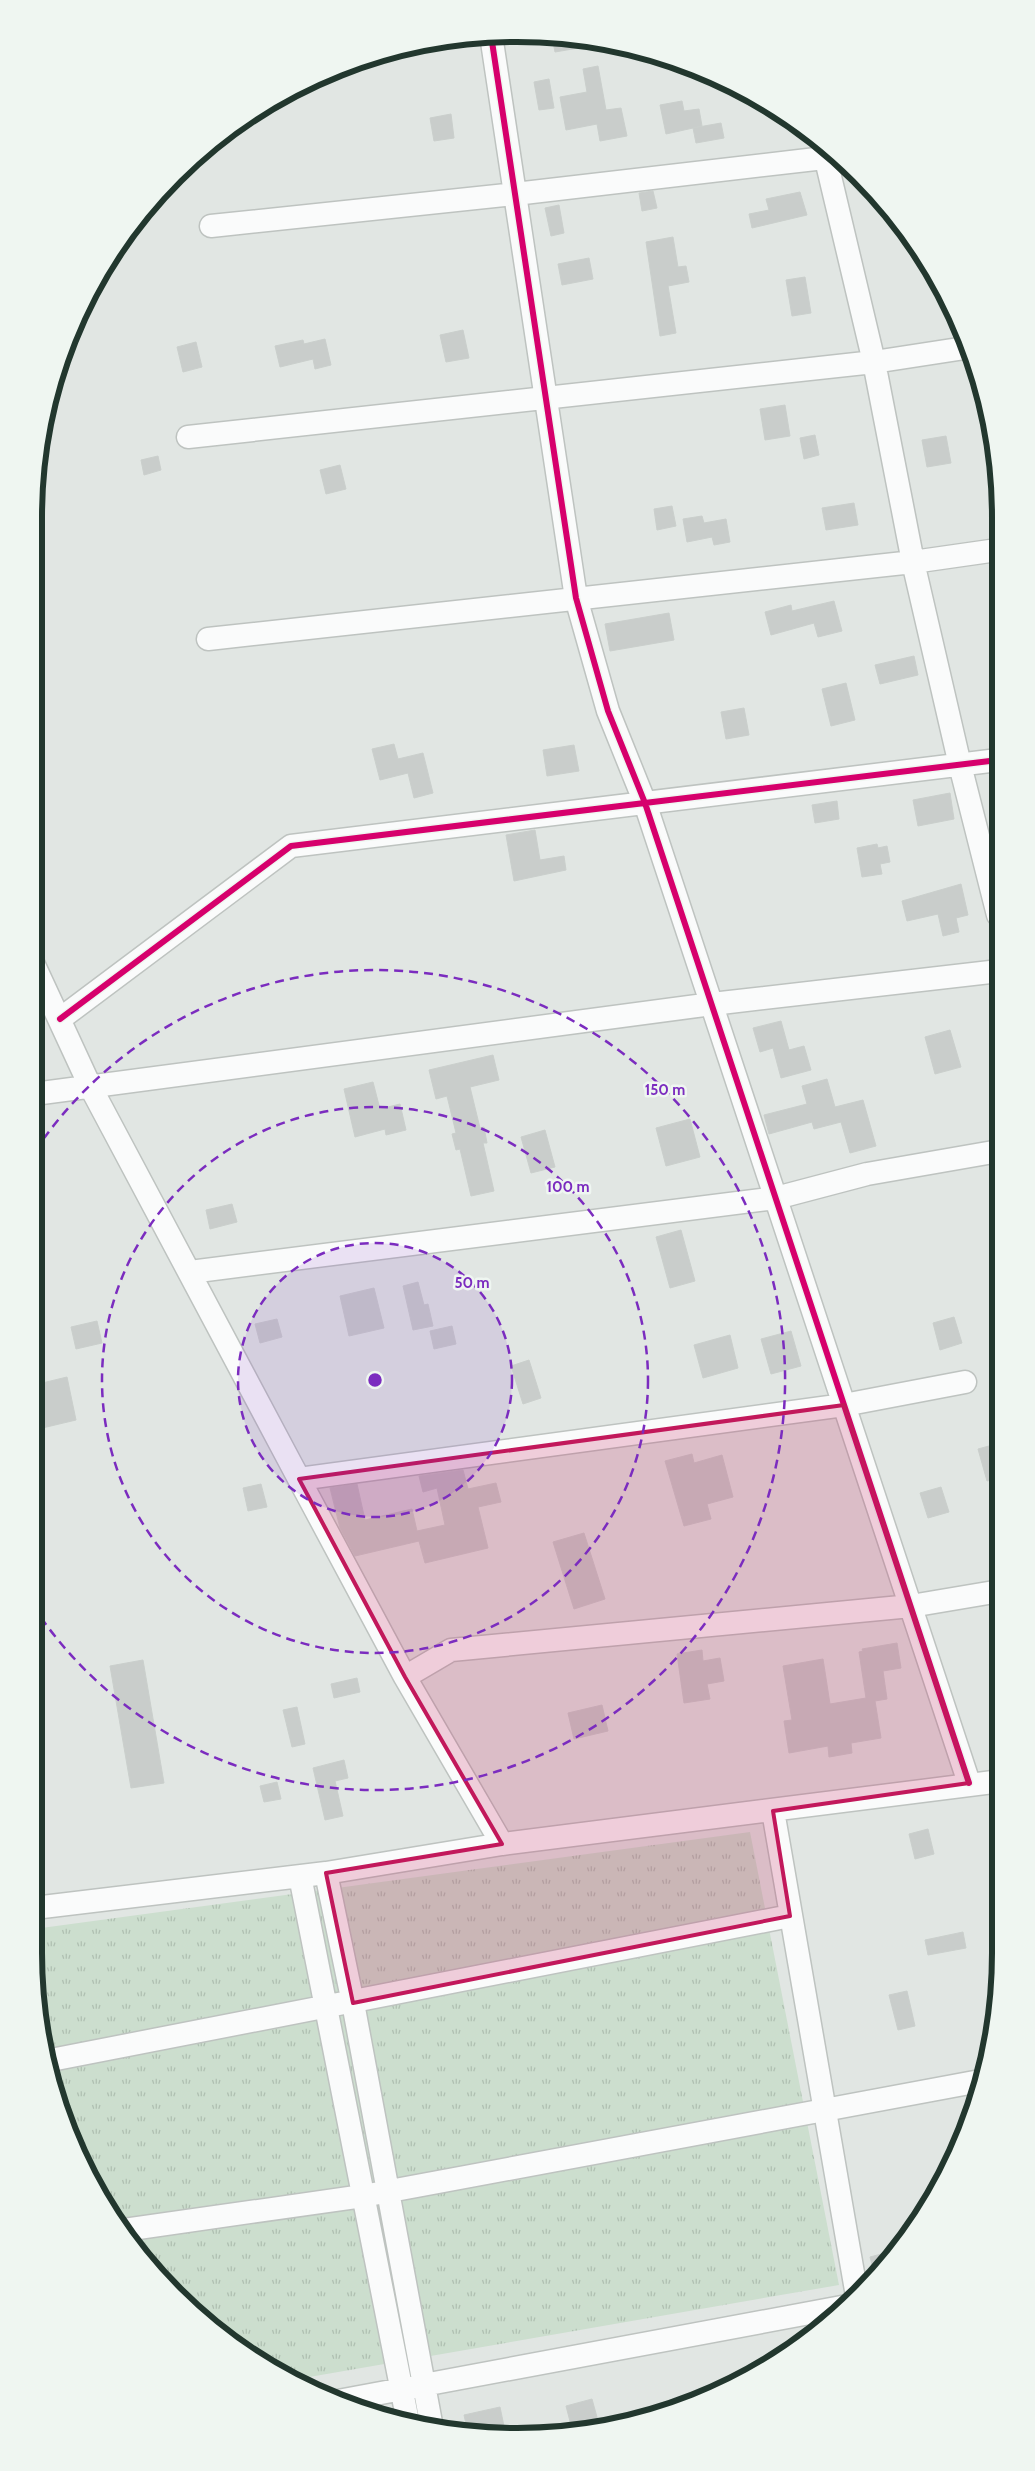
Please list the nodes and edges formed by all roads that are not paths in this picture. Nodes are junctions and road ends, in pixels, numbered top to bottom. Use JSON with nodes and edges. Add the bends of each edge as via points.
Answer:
{"nodes":[{"id":1,"x":492,"y":44,"type":"edge"},
{"id":2,"x":824,"y":154,"type":"edge"},
{"id":3,"x":828,"y":157,"type":"edge"},
{"id":4,"x":515,"y":194,"type":"junction"},
{"id":5,"x":211,"y":226,"type":"dead end"},
{"id":6,"x":961,"y":349,"type":"edge"},
{"id":7,"x":874,"y":362,"type":"junction"},
{"id":8,"x":546,"y":398,"type":"junction"},
{"id":9,"x":188,"y":438,"type":"dead end"},
{"id":10,"x":992,"y":551,"type":"edge"},
{"id":11,"x":913,"y":562,"type":"junction"},
{"id":12,"x":576,"y":598,"type":"junction"},
{"id":13,"x":208,"y":639,"type":"dead end"},
{"id":14,"x":992,"y":761,"type":"edge"},
{"id":15,"x":960,"y":765,"type":"junction"},
{"id":16,"x":645,"y":803,"type":"junction"},
{"id":17,"x":992,"y":890,"type":"edge"},
{"id":18,"x":992,"y":972,"type":"edge"},
{"id":19,"x":42,"y":982,"type":"edge"},
{"id":20,"x":712,"y":1004,"type":"junction"},
{"id":21,"x":60,"y":1019,"type":"junction"},
{"id":22,"x":90,"y":1086,"type":"junction"},
{"id":23,"x":42,"y":1093,"type":"edge"},
{"id":24,"x":992,"y":1152,"type":"edge"},
{"id":25,"x":776,"y":1198,"type":"junction"},
{"id":26,"x":190,"y":1272,"type":"junction"},
{"id":27,"x":965,"y":1382,"type":"dead end"},
{"id":28,"x":844,"y":1405,"type":"junction"},
{"id":29,"x":299,"y":1479,"type":"junction"},
{"id":30,"x":992,"y":1592,"type":"edge"},
{"id":31,"x":911,"y":1606,"type":"junction"},
{"id":32,"x":405,"y":1678,"type":"junction"},
{"id":33,"x":992,"y":1782,"type":"edge"},
{"id":34,"x":969,"y":1783,"type":"junction"},
{"id":35,"x":773,"y":1811,"type":"junction"},
{"id":36,"x":502,"y":1844,"type":"junction"},
{"id":37,"x":326,"y":1873,"type":"junction"},
{"id":38,"x":300,"y":1876,"type":"junction"},
{"id":39,"x":42,"y":1907,"type":"edge"},
{"id":40,"x":790,"y":1916,"type":"junction"},
{"id":41,"x":353,"y":2003,"type":"junction"},
{"id":42,"x":326,"y":2007,"type":"junction"},
{"id":43,"x":55,"y":2059,"type":"edge"},
{"id":44,"x":974,"y":2082,"type":"edge"},
{"id":45,"x":825,"y":2111,"type":"junction"},
{"id":46,"x":387,"y":2191,"type":"junction"},
{"id":47,"x":364,"y":2196,"type":"junction"},
{"id":48,"x":131,"y":2229,"type":"edge"},
{"id":49,"x":855,"y":2287,"type":"edge"},
{"id":50,"x":833,"y":2309,"type":"edge"},
{"id":51,"x":424,"y":2385,"type":"junction"},
{"id":52,"x":402,"y":2389,"type":"junction"},
{"id":53,"x":353,"y":2398,"type":"edge"},
{"id":54,"x":407,"y":2415,"type":"edge"},
{"id":55,"x":430,"y":2420,"type":"edge"}],
"edges":[{"from":1,"to":4,"type":"street"},
{"from":2,"to":4,"type":"street"},
{"from":3,"to":7,"type":"street"},
{"from":4,"to":5,"type":"street"},
{"from":4,"to":8,"type":"street"},
{"from":6,"to":7,"type":"street"},
{"from":7,"to":8,"type":"street"},
{"from":7,"to":11,"type":"street"},
{"from":8,"to":9,"type":"street"},
{"from":8,"to":12,"type":"street"},
{"from":10,"to":11,"type":"street"},
{"from":11,"to":12,"type":"street"},
{"from":11,"to":15,"type":"street"},
{"from":12,"to":13,"type":"street"},
{"from":12,"to":16,"type":"street","via":[[608,710]]},
{"from":14,"to":15,"type":"street"},
{"from":15,"to":16,"type":"street"},
{"from":15,"to":17,"type":"street"},
{"from":16,"to":20,"type":"street"},
{"from":16,"to":21,"type":"street","via":[[291,846]]},
{"from":18,"to":20,"type":"street"},
{"from":19,"to":21,"type":"street"},
{"from":20,"to":22,"type":"street"},
{"from":20,"to":25,"type":"street"},
{"from":21,"to":22,"type":"street"},
{"from":22,"to":23,"type":"street"},
{"from":22,"to":26,"type":"street"},
{"from":24,"to":25,"type":"street","via":[[867,1174]]},
{"from":25,"to":26,"type":"street"},
{"from":25,"to":28,"type":"street"},
{"from":26,"to":29,"type":"street"},
{"from":27,"to":28,"type":"street"},
{"from":28,"to":29,"type":"street"},
{"from":28,"to":31,"type":"street"},
{"from":29,"to":32,"type":"street"},
{"from":30,"to":31,"type":"street"},
{"from":31,"to":32,"type":"street","via":[[451,1650]]},
{"from":31,"to":34,"type":"street"},
{"from":32,"to":36,"type":"street"},
{"from":33,"to":34,"type":"street"},
{"from":34,"to":35,"type":"street"},
{"from":35,"to":36,"type":"street"},
{"from":35,"to":40,"type":"street"},
{"from":36,"to":37,"type":"street"},
{"from":37,"to":38,"type":"street"},
{"from":37,"to":41,"type":"street"},
{"from":38,"to":39,"type":"street"},
{"from":38,"to":42,"type":"street"},
{"from":40,"to":41,"type":"street"},
{"from":40,"to":45,"type":"street"},
{"from":41,"to":42,"type":"street"},
{"from":41,"to":46,"type":"street"},
{"from":42,"to":43,"type":"street"},
{"from":42,"to":47,"type":"street"},
{"from":44,"to":45,"type":"street"},
{"from":45,"to":46,"type":"street"},
{"from":45,"to":49,"type":"street"},
{"from":46,"to":47,"type":"street"},
{"from":46,"to":51,"type":"street"},
{"from":47,"to":48,"type":"street"},
{"from":47,"to":52,"type":"street"},
{"from":50,"to":51,"type":"street"},
{"from":51,"to":52,"type":"street"},
{"from":51,"to":55,"type":"street"},
{"from":52,"to":53,"type":"street"},
{"from":52,"to":54,"type":"street"}]}
